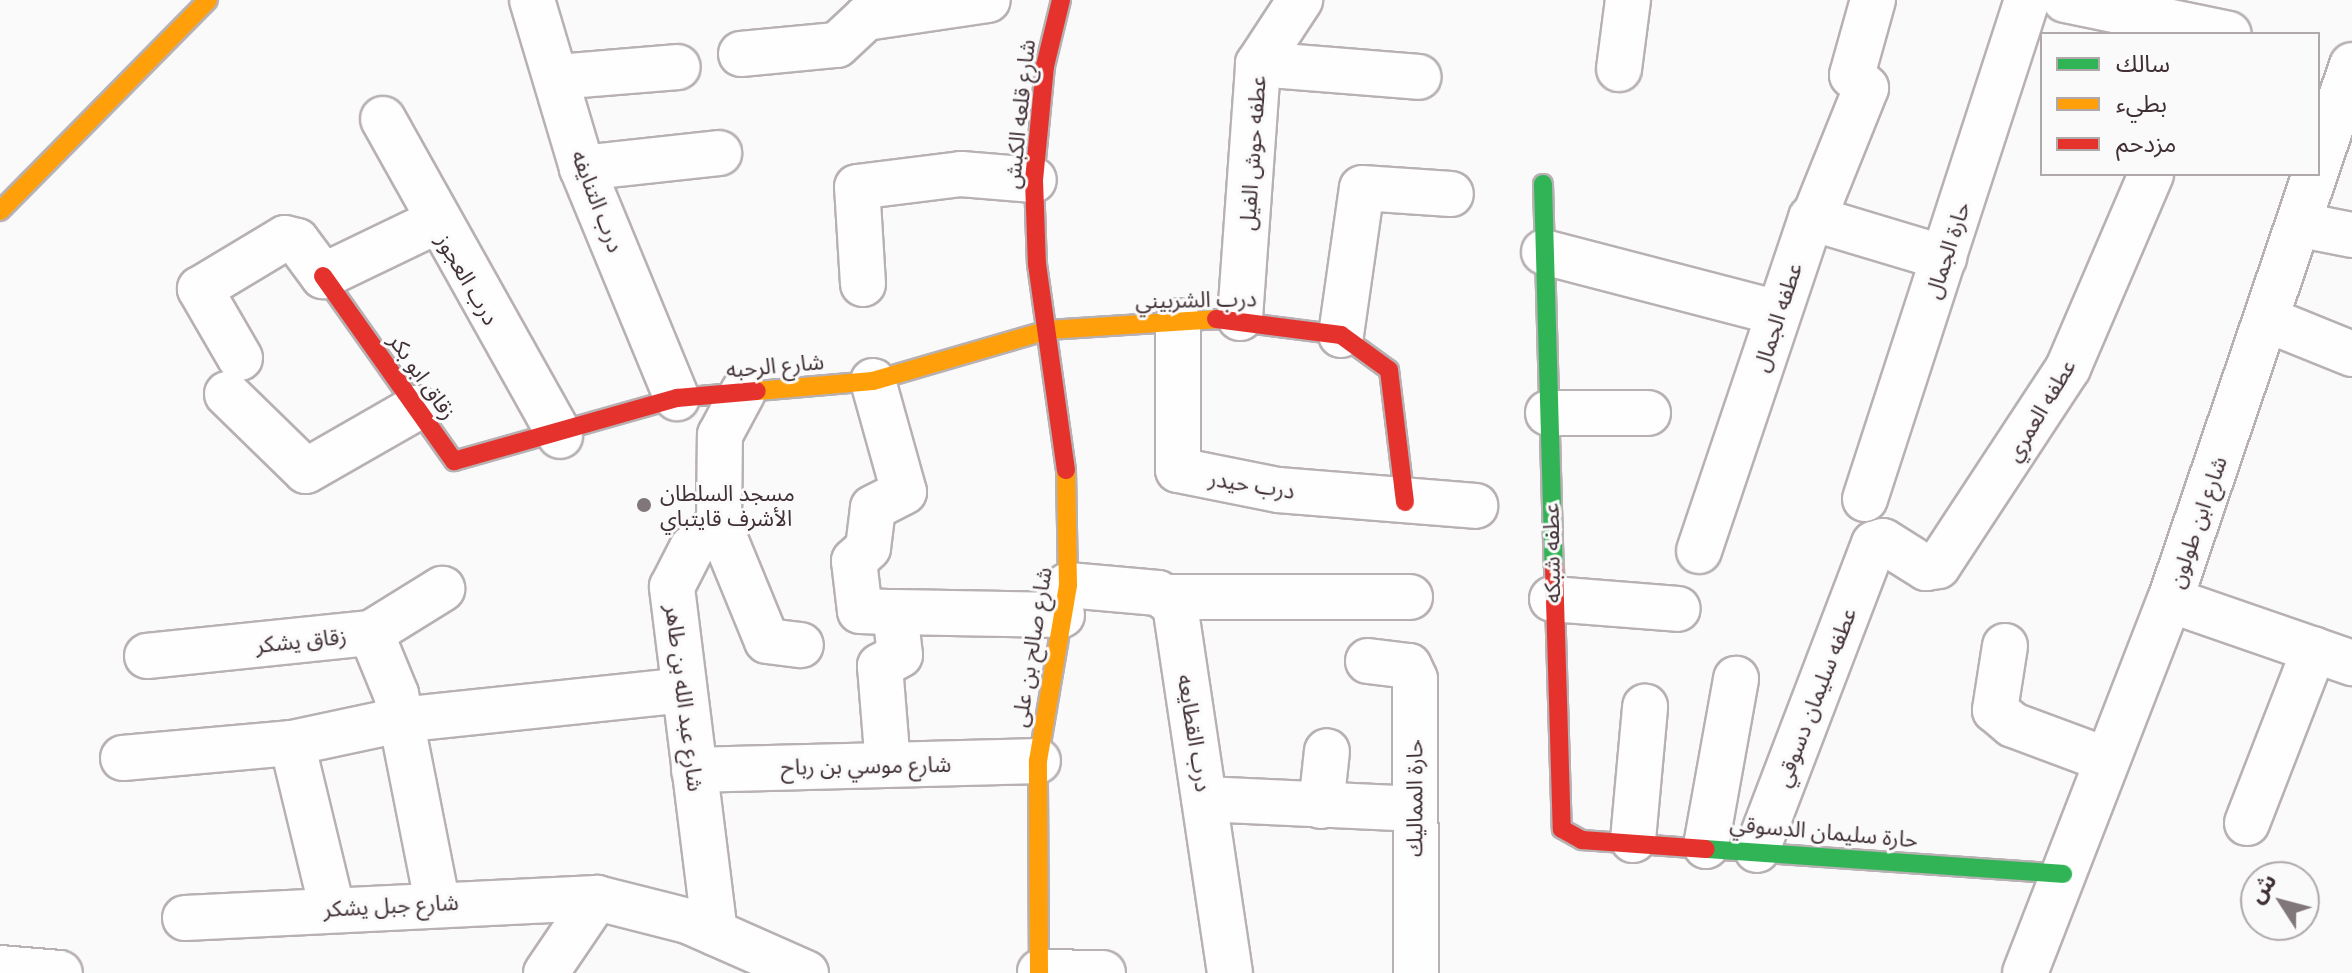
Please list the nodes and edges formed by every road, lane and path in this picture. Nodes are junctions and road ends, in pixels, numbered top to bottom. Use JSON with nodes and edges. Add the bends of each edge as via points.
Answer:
{"nodes":[{"id":1,"x":208,"y":0,"type":"edge"},
{"id":2,"x":532,"y":0,"type":"edge"},
{"id":3,"x":988,"y":0,"type":"edge"},
{"id":4,"x":1061,"y":0,"type":"edge"},
{"id":5,"x":1300,"y":0,"type":"edge"},
{"id":6,"x":1628,"y":0,"type":"edge"},
{"id":7,"x":1873,"y":0,"type":"edge"},
{"id":8,"x":2027,"y":0,"type":"edge"},
{"id":9,"x":2065,"y":0,"type":"edge"},
{"id":10,"x":2164,"y":10,"type":"edge"},
{"id":11,"x":2215,"y":32,"type":"edge"},
{"id":12,"x":741,"y":54,"type":"dead end"},
{"id":13,"x":2320,"y":55,"type":"edge"},
{"id":14,"x":1258,"y":64,"type":"junction"},
{"id":15,"x":678,"y":67,"type":"dead end"},
{"id":16,"x":1619,"y":69,"type":"dead end"},
{"id":17,"x":556,"y":77,"type":"junction"},
{"id":18,"x":1418,"y":77,"type":"dead end"},
{"id":19,"x":2350,"y":79,"type":"edge"},
{"id":20,"x":383,"y":119,"type":"dead end"},
{"id":21,"x":2340,"y":148,"type":"edge"},
{"id":22,"x":719,"y":153,"type":"dead end"},
{"id":23,"x":582,"y":168,"type":"junction"},
{"id":24,"x":2150,"y":176,"type":"edge"},
{"id":25,"x":1034,"y":180,"type":"junction"},
{"id":26,"x":1543,"y":184,"type":"dead end"},
{"id":27,"x":1451,"y":194,"type":"dead end"},
{"id":28,"x":0,"y":211,"type":"edge"},
{"id":29,"x":1815,"y":215,"type":"junction"},
{"id":30,"x":435,"y":222,"type":"junction"},
{"id":31,"x":2301,"y":225,"type":"junction"},
{"id":32,"x":2352,"y":235,"type":"edge"},
{"id":33,"x":1544,"y":252,"type":"junction"},
{"id":34,"x":1944,"y":258,"type":"junction"},
{"id":35,"x":323,"y":276,"type":"junction"},
{"id":36,"x":863,"y":284,"type":"dead end"},
{"id":37,"x":1778,"y":313,"type":"junction"},
{"id":38,"x":1240,"y":318,"type":"junction"},
{"id":39,"x":2268,"y":320,"type":"junction"},
{"id":40,"x":1178,"y":321,"type":"junction"},
{"id":41,"x":1048,"y":330,"type":"junction"},
{"id":42,"x":1341,"y":335,"type":"junction"},
{"id":43,"x":2352,"y":354,"type":"edge"},
{"id":44,"x":873,"y":381,"type":"junction"},
{"id":45,"x":743,"y":392,"type":"junction"},
{"id":46,"x":677,"y":398,"type":"junction"},
{"id":47,"x":416,"y":408,"type":"junction"},
{"id":48,"x":1548,"y":413,"type":"junction"},
{"id":49,"x":1648,"y":413,"type":"dead end"},
{"id":50,"x":560,"y":436,"type":"junction"},
{"id":51,"x":506,"y":449,"type":"joint"},
{"id":52,"x":1865,"y":499,"type":"dead end"},
{"id":53,"x":1405,"y":502,"type":"junction"},
{"id":54,"x":1475,"y":506,"type":"dead end"},
{"id":55,"x":719,"y":524,"type":"junction"},
{"id":56,"x":1874,"y":544,"type":"joint"},
{"id":57,"x":1699,"y":551,"type":"dead end"},
{"id":58,"x":442,"y":589,"type":"dead end"},
{"id":59,"x":1169,"y":597,"type":"junction"},
{"id":60,"x":1410,"y":597,"type":"dead end"},
{"id":61,"x":1552,"y":599,"type":"junction"},
{"id":62,"x":1065,"y":600,"type":"junction"},
{"id":63,"x":2170,"y":600,"type":"junction"},
{"id":64,"x":1678,"y":609,"type":"dead end"},
{"id":65,"x":895,"y":612,"type":"junction"},
{"id":66,"x":371,"y":633,"type":"junction"},
{"id":67,"x":801,"y":645,"type":"dead end"},
{"id":68,"x":2005,"y":646,"type":"dead end"},
{"id":69,"x":147,"y":656,"type":"dead end"},
{"id":70,"x":2333,"y":656,"type":"edge"},
{"id":71,"x":1368,"y":661,"type":"dead end"},
{"id":72,"x":1736,"y":679,"type":"dead end"},
{"id":73,"x":683,"y":690,"type":"junction"},
{"id":74,"x":1645,"y":707,"type":"dead end"},
{"id":75,"x":399,"y":720,"type":"junction"},
{"id":76,"x":292,"y":743,"type":"junction"},
{"id":77,"x":1327,"y":751,"type":"dead end"},
{"id":78,"x":123,"y":758,"type":"dead end"},
{"id":79,"x":2107,"y":760,"type":"junction"},
{"id":80,"x":1038,"y":761,"type":"junction"},
{"id":81,"x":888,"y":765,"type":"junction"},
{"id":82,"x":694,"y":770,"type":"junction"},
{"id":83,"x":1204,"y":799,"type":"junction"},
{"id":84,"x":1321,"y":806,"type":"junction"},
{"id":85,"x":1413,"y":809,"type":"junction"},
{"id":86,"x":2247,"y":823,"type":"dead end"},
{"id":87,"x":1582,"y":840,"type":"joint"},
{"id":88,"x":1633,"y":840,"type":"junction"},
{"id":89,"x":1706,"y":846,"type":"junction"},
{"id":90,"x":1757,"y":850,"type":"junction"},
{"id":91,"x":2063,"y":874,"type":"junction"},
{"id":92,"x":597,"y":898,"type":"junction"},
{"id":93,"x":437,"y":901,"type":"junction"},
{"id":94,"x":332,"y":908,"type":"junction"},
{"id":95,"x":185,"y":918,"type":"dead end"},
{"id":96,"x":715,"y":933,"type":"junction"},
{"id":97,"x":0,"y":968,"type":"edge"},
{"id":98,"x":1040,"y":972,"type":"edge"},
{"id":99,"x":60,"y":973,"type":"edge"},
{"id":100,"x":546,"y":973,"type":"edge"},
{"id":101,"x":806,"y":973,"type":"edge"},
{"id":102,"x":1103,"y":973,"type":"edge"},
{"id":103,"x":1230,"y":973,"type":"edge"},
{"id":104,"x":1416,"y":973,"type":"edge"},
{"id":105,"x":2025,"y":973,"type":"edge"}],
"edges":[{"from":1,"to":28,"type":"street"},
{"from":2,"to":17,"type":"street","name":"درب التنايفه"},
{"from":3,"to":12,"type":"street","via":[[866,18],[837,45]]},
{"from":4,"to":25,"type":"street","name":"شارع قلعه الكبش","via":[[1045,66]]},
{"from":5,"to":14,"type":"street","name":"عطفه حوش الفيل"},
{"from":6,"to":16,"type":"street"},
{"from":7,"to":29,"type":"street","name":"عطفه الجمال","via":[[1852,75],[1866,88]]},
{"from":8,"to":34,"type":"street","name":"حارة الجمال"},
{"from":9,"to":10,"type":"street"},
{"from":10,"to":11,"type":"street"},
{"from":13,"to":19,"type":"street"},
{"from":14,"to":18,"type":"street"},
{"from":14,"to":38,"type":"street","name":"عطفه حوش الفيل"},
{"from":15,"to":17,"type":"street"},
{"from":17,"to":23,"type":"street","name":"درب التنايفه"},
{"from":19,"to":21,"type":"street","name":"شارع ابن طولون"},
{"from":20,"to":30,"type":"street","name":"درب العجوز"},
{"from":21,"to":31,"type":"street","name":"شارع ابن طولون"},
{"from":22,"to":23,"type":"street"},
{"from":23,"to":46,"type":"street","name":"درب التنايفه"},
{"from":24,"to":56,"type":"street","name":"عطفه العمري","via":[[2068,368],[1938,566],[1926,568],[1883,541]]},
{"from":25,"to":36,"type":"street","via":[[961,174],[857,187]]},
{"from":25,"to":41,"type":"street","name":"شارع قلعه الكبش"},
{"from":26,"to":33,"type":"street","name":"عطفه شبكه"},
{"from":27,"to":42,"type":"street","via":[[1362,188]]},
{"from":29,"to":34,"type":"street"},
{"from":29,"to":37,"type":"street","name":"عطفه الجمال"},
{"from":30,"to":35,"type":"street"},
{"from":30,"to":50,"type":"street","name":"درب العجوز"},
{"from":31,"to":32,"type":"street"},
{"from":31,"to":39,"type":"street","name":"شارع ابن طولون"},
{"from":33,"to":37,"type":"street"},
{"from":33,"to":48,"type":"street","name":"عطفه شبكه"},
{"from":34,"to":52,"type":"street","name":"حارة الجمال"},
{"from":35,"to":47,"type":"street","name":"زقاق ابو بكر"},
{"from":35,"to":47,"type":"street","via":[[291,237],[200,289],[234,376],[306,471]]},
{"from":37,"to":57,"type":"street","name":"عطفه الجمال"},
{"from":38,"to":40,"type":"street","name":"درب الشربيني"},
{"from":38,"to":42,"type":"street","name":"درب الشربيني"},
{"from":39,"to":43,"type":"street"},
{"from":39,"to":63,"type":"street","name":"شارع ابن طولون"},
{"from":40,"to":41,"type":"street","name":"درب الشربيني"},
{"from":40,"to":53,"type":"street","name":"درب حيدر","via":[[1178,470],[1278,490]]},
{"from":41,"to":44,"type":"street","name":"شارع الرحبه"},
{"from":41,"to":62,"type":"street","name":"شارع صالح بن على","via":[[1072,515]]},
{"from":42,"to":53,"type":"street","name":"درب الشربيني","via":[[1389,370]]},
{"from":44,"to":45,"type":"street","name":"شارع الرحبه"},
{"from":44,"to":65,"type":"street","via":[[904,492],[873,508],[868,548],[854,561],[860,611]]},
{"from":45,"to":46,"type":"street","name":"شارع الرحبه"},
{"from":45,"to":55,"type":"street","via":[[720,435]]},
{"from":46,"to":50,"type":"street","name":"شارع الرحبه"},
{"from":47,"to":51,"type":"street","name":"زقاق ابو بكر","via":[[454,461]]},
{"from":48,"to":49,"type":"street"},
{"from":48,"to":61,"type":"street","name":"عطفه شبكه"},
{"from":50,"to":51,"type":"street","name":"شارع الرحبه"},
{"from":53,"to":54,"type":"street","name":"درب حيدر"},
{"from":55,"to":67,"type":"street","via":[[767,641]]},
{"from":55,"to":73,"type":"street","name":"شارع عبد الله بن طاهر","via":[[692,548],[672,587]]},
{"from":56,"to":90,"type":"street","name":"عطفه سليمان دسوقي"},
{"from":58,"to":66,"type":"street","name":"زقاق يشكر"},
{"from":59,"to":60,"type":"street"},
{"from":59,"to":62,"type":"street"},
{"from":59,"to":83,"type":"street","name":"درب القطايعه"},
{"from":61,"to":64,"type":"street"},
{"from":61,"to":87,"type":"street","name":"عطفه شبكه","via":[[1557,816]]},
{"from":62,"to":65,"type":"street"},
{"from":62,"to":80,"type":"street","name":"شارع صالح بن على"},
{"from":63,"to":70,"type":"street"},
{"from":63,"to":79,"type":"street","name":"شارع ابن طولون"},
{"from":65,"to":81,"type":"street","via":[[900,655],[880,666]]},
{"from":66,"to":69,"type":"street","name":"زقاق يشكر"},
{"from":66,"to":75,"type":"street","via":[[396,694]]},
{"from":68,"to":79,"type":"street","via":[[1995,710],[2013,725]]},
{"from":70,"to":86,"type":"street"},
{"from":71,"to":85,"type":"street","name":"حارة المماليك","via":[[1414,671]]},
{"from":72,"to":89,"type":"street"},
{"from":73,"to":75,"type":"street"},
{"from":73,"to":82,"type":"street","name":"شارع عبد الله بن طاهر"},
{"from":74,"to":88,"type":"street"},
{"from":75,"to":76,"type":"street"},
{"from":75,"to":93,"type":"street"},
{"from":76,"to":78,"type":"street"},
{"from":76,"to":94,"type":"street"},
{"from":77,"to":84,"type":"street"},
{"from":79,"to":91,"type":"street","name":"شارع ابن طولون"},
{"from":80,"to":81,"type":"street","name":"شارع موسي بن رباح"},
{"from":80,"to":98,"type":"street","name":"شارع صالح بن على"},
{"from":81,"to":82,"type":"street","name":"شارع موسي بن رباح"},
{"from":82,"to":96,"type":"street","name":"شارع عبد الله بن طاهر"},
{"from":83,"to":84,"type":"street"},
{"from":83,"to":103,"type":"street","name":"درب القطايعه"},
{"from":84,"to":85,"type":"street"},
{"from":85,"to":104,"type":"street","name":"حارة المماليك"},
{"from":87,"to":88,"type":"street","name":"حارة سليمان الدسوقي"},
{"from":88,"to":89,"type":"street","name":"حارة سليمان الدسوقي"},
{"from":89,"to":90,"type":"street","name":"حارة سليمان الدسوقي"},
{"from":90,"to":91,"type":"street","name":"حارة سليمان الدسوقي"},
{"from":91,"to":105,"type":"street","name":"شارع ابن طولون"},
{"from":92,"to":93,"type":"street","name":"شارع جبل يشكر"},
{"from":92,"to":96,"type":"street","name":"شارع جبل يشكر"},
{"from":92,"to":100,"type":"street"},
{"from":93,"to":94,"type":"street","name":"شارع جبل يشكر"},
{"from":94,"to":95,"type":"street","name":"شارع جبل يشكر"},
{"from":96,"to":101,"type":"street","name":"شارع جبل يشكر"},
{"from":97,"to":99,"type":"street"},
{"from":98,"to":102,"type":"street"}]}
